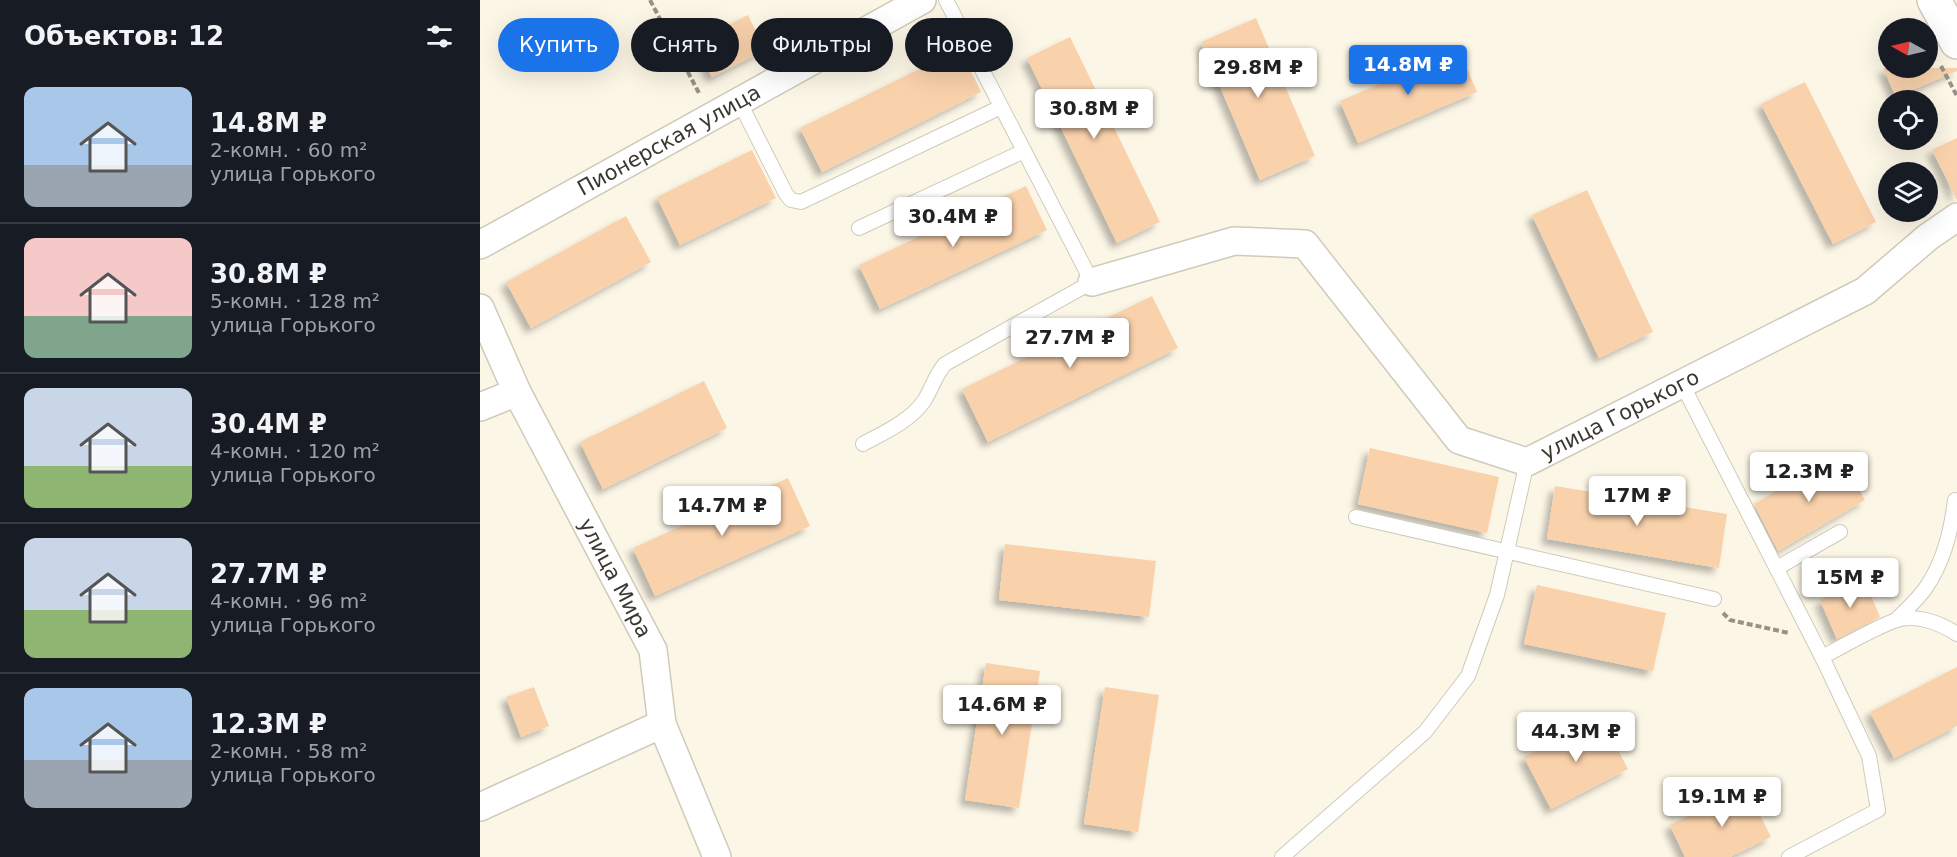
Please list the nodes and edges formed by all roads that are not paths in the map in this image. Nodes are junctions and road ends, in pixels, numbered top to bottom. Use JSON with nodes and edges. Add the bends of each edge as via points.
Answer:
{"nodes":[{"id":1,"x":922,"y":0,"type":"edge"},
{"id":2,"x":946,"y":0,"type":"edge"},
{"id":3,"x":1934,"y":0,"type":"edge"},
{"id":4,"x":1947,"y":51,"type":"edge"},
{"id":5,"x":739,"y":101,"type":"junction"},
{"id":6,"x":1001,"y":107,"type":"junction"},
{"id":7,"x":1024,"y":151,"type":"junction"},
{"id":8,"x":1957,"y":217,"type":"edge"},
{"id":9,"x":860,"y":228,"type":"dead end"},
{"id":10,"x":480,"y":245,"type":"edge"},
{"id":11,"x":1092,"y":282,"type":"junction"},
{"id":12,"x":480,"y":308,"type":"edge"},
{"id":13,"x":1682,"y":382,"type":"junction"},
{"id":14,"x":517,"y":392,"type":"junction"},
{"id":15,"x":480,"y":407,"type":"edge"},
{"id":16,"x":863,"y":444,"type":"dead end"},
{"id":17,"x":1527,"y":462,"type":"junction"},
{"id":18,"x":1955,"y":500,"type":"dead end"},
{"id":19,"x":1356,"y":518,"type":"dead end"},
{"id":20,"x":1840,"y":532,"type":"dead end"},
{"id":21,"x":1507,"y":550,"type":"junction"},
{"id":22,"x":1777,"y":568,"type":"junction"},
{"id":23,"x":1714,"y":599,"type":"road end"},
{"id":24,"x":1896,"y":620,"type":"junction"},
{"id":25,"x":1957,"y":634,"type":"edge"},
{"id":26,"x":1822,"y":657,"type":"junction"},
{"id":27,"x":662,"y":724,"type":"junction"},
{"id":28,"x":480,"y":807,"type":"edge"},
{"id":29,"x":717,"y":857,"type":"edge"},
{"id":30,"x":1282,"y":857,"type":"edge"},
{"id":31,"x":1789,"y":857,"type":"edge"}],
"edges":[{"from":1,"to":5,"type":"street","name":"Пионерская улица"},
{"from":2,"to":6,"type":"lane"},
{"from":3,"to":4,"type":"street"},
{"from":5,"to":6,"type":"lane","via":[[786,194],[801,202]]},
{"from":5,"to":10,"type":"street","name":"Пионерская улица"},
{"from":6,"to":7,"type":"lane"},
{"from":7,"to":9,"type":"lane"},
{"from":7,"to":11,"type":"lane"},
{"from":8,"to":13,"type":"street","name":"улица Горького","via":[[1865,291]]},
{"from":11,"to":16,"type":"lane","via":[[945,364],[913,414]]},
{"from":11,"to":17,"type":"street","name":"улица Горького","via":[[1234,241],[1305,244],[1460,440]]},
{"from":12,"to":14,"type":"street","name":"улица Мира"},
{"from":13,"to":17,"type":"street","name":"улица Горького"},
{"from":13,"to":22,"type":"lane"},
{"from":14,"to":15,"type":"street"},
{"from":14,"to":27,"type":"street","name":"улица Мира","via":[[653,650]]},
{"from":17,"to":21,"type":"lane"},
{"from":18,"to":24,"type":"lane","via":[[1942,560],[1925,589]]},
{"from":19,"to":21,"type":"lane"},
{"from":20,"to":22,"type":"lane"},
{"from":21,"to":23,"type":"lane"},
{"from":21,"to":30,"type":"lane","via":[[1497,596],[1468,676],[1425,732]]},
{"from":22,"to":26,"type":"lane"},
{"from":24,"to":25,"type":"lane","via":[[1922,619]]},
{"from":24,"to":26,"type":"lane"},
{"from":26,"to":31,"type":"lane","via":[[1869,756],[1878,810]]},
{"from":27,"to":28,"type":"street"},
{"from":27,"to":29,"type":"street","name":"улица Мира"}]}
